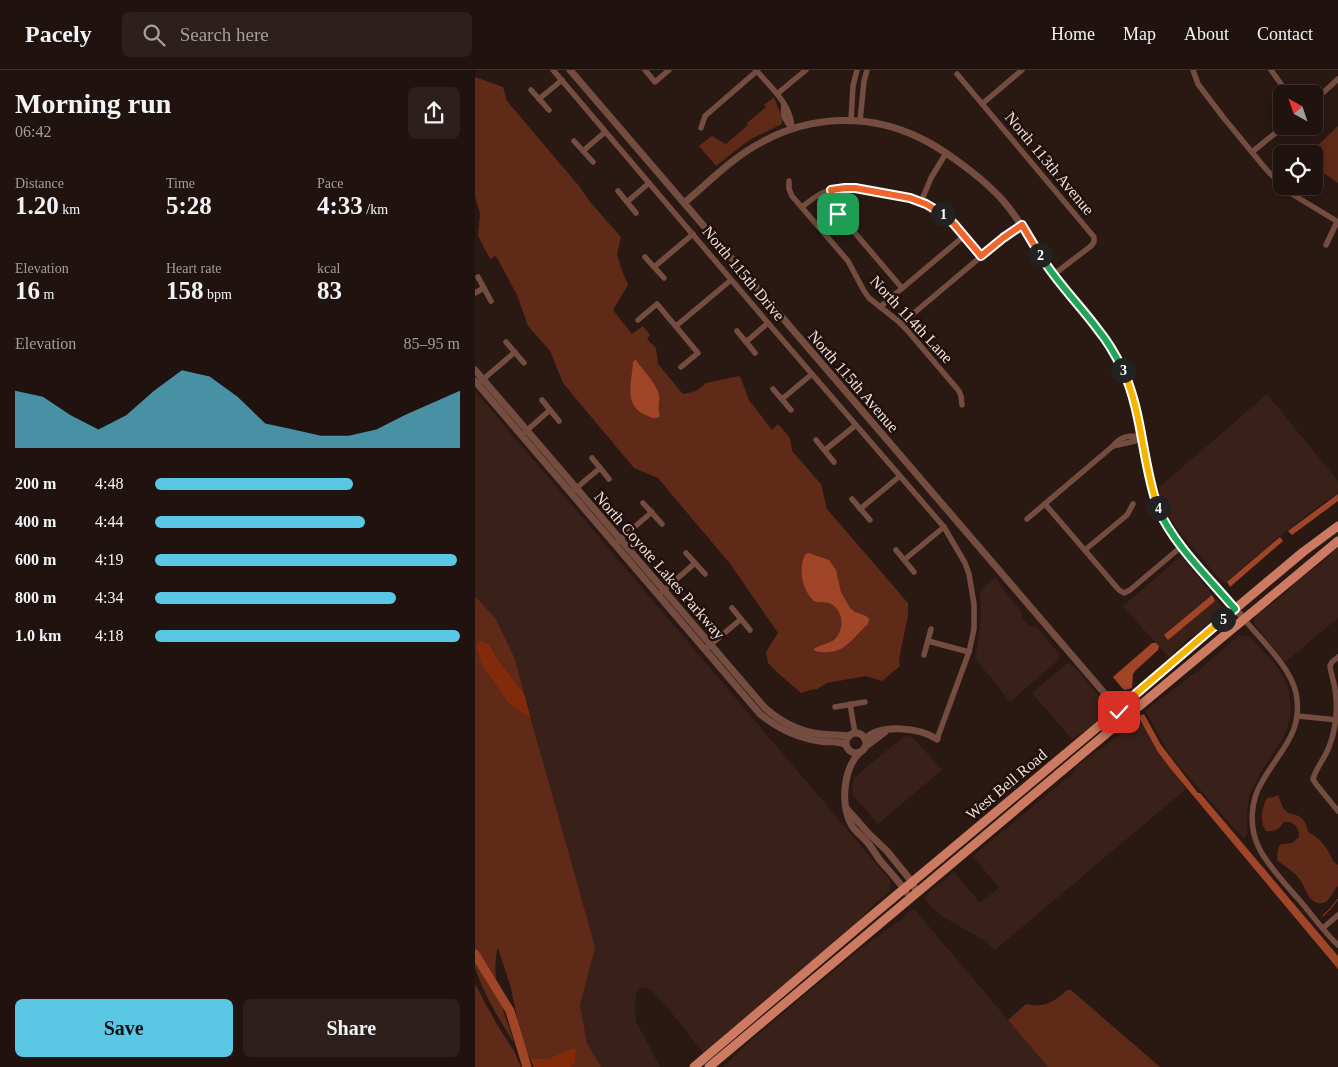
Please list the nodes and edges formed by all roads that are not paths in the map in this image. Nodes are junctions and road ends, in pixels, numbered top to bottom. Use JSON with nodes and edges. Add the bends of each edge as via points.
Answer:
{"nodes":[{"id":1,"x":553,"y":70,"type":"edge"},
{"id":2,"x":570,"y":70,"type":"edge"},
{"id":3,"x":645,"y":70,"type":"edge"},
{"id":4,"x":669,"y":70,"type":"edge"},
{"id":5,"x":806,"y":70,"type":"edge"},
{"id":6,"x":857,"y":70,"type":"edge"},
{"id":7,"x":867,"y":70,"type":"edge"},
{"id":8,"x":1023,"y":70,"type":"edge"},
{"id":9,"x":1193,"y":70,"type":"edge"},
{"id":10,"x":1271,"y":70,"type":"edge"},
{"id":11,"x":756,"y":71,"type":"edge"},
{"id":12,"x":957,"y":74,"type":"dead end"},
{"id":13,"x":1338,"y":79,"type":"edge"},
{"id":14,"x":562,"y":80,"type":"junction"},
{"id":15,"x":1282,"y":85,"type":"edge"},
{"id":16,"x":531,"y":90,"type":"dead end"},
{"id":17,"x":1323,"y":93,"type":"edge"},
{"id":18,"x":777,"y":94,"type":"junction"},
{"id":19,"x":539,"y":99,"type":"junction"},
{"id":20,"x":982,"y":104,"type":"junction"},
{"id":21,"x":549,"y":110,"type":"dead end"},
{"id":22,"x":851,"y":120,"type":"junction"},
{"id":23,"x":860,"y":121,"type":"junction"},
{"id":24,"x":701,"y":128,"type":"dead end"},
{"id":25,"x":792,"y":128,"type":"junction"},
{"id":26,"x":605,"y":132,"type":"junction"},
{"id":27,"x":1273,"y":135,"type":"edge"},
{"id":28,"x":574,"y":140,"type":"dead end"},
{"id":29,"x":583,"y":151,"type":"junction"},
{"id":30,"x":1252,"y":152,"type":"junction"},
{"id":31,"x":946,"y":153,"type":"junction"},
{"id":32,"x":593,"y":162,"type":"dead end"},
{"id":33,"x":1273,"y":176,"type":"edge"},
{"id":34,"x":789,"y":181,"type":"dead end"},
{"id":35,"x":649,"y":183,"type":"junction"},
{"id":36,"x":831,"y":190,"type":"junction"},
{"id":37,"x":618,"y":191,"type":"dead end"},
{"id":38,"x":1294,"y":195,"type":"edge"},
{"id":39,"x":627,"y":202,"type":"junction"},
{"id":40,"x":921,"y":202,"type":"junction"},
{"id":41,"x":684,"y":203,"type":"junction"},
{"id":42,"x":802,"y":207,"type":"junction"},
{"id":43,"x":636,"y":213,"type":"dead end"},
{"id":44,"x":1338,"y":222,"type":"edge"},
{"id":45,"x":1022,"y":225,"type":"junction"},
{"id":46,"x":693,"y":234,"type":"junction"},
{"id":47,"x":964,"y":236,"type":"junction"},
{"id":48,"x":1326,"y":245,"type":"dead end"},
{"id":49,"x":981,"y":256,"type":"junction"},
{"id":50,"x":645,"y":257,"type":"dead end"},
{"id":51,"x":654,"y":267,"type":"junction"},
{"id":52,"x":1053,"y":274,"type":"junction"},
{"id":53,"x":478,"y":278,"type":"dead end"},
{"id":54,"x":664,"y":278,"type":"dead end"},
{"id":55,"x":731,"y":280,"type":"junction"},
{"id":56,"x":484,"y":288,"type":"junction"},
{"id":57,"x":902,"y":288,"type":"junction"},
{"id":58,"x":475,"y":293,"type":"edge"},
{"id":59,"x":491,"y":301,"type":"dead end"},
{"id":60,"x":880,"y":307,"type":"junction"},
{"id":61,"x":638,"y":320,"type":"dead end"},
{"id":62,"x":768,"y":323,"type":"junction"},
{"id":63,"x":901,"y":324,"type":"junction"},
{"id":64,"x":676,"y":326,"type":"junction"},
{"id":65,"x":737,"y":331,"type":"dead end"},
{"id":66,"x":506,"y":342,"type":"dead end"},
{"id":67,"x":746,"y":342,"type":"junction"},
{"id":68,"x":515,"y":352,"type":"junction"},
{"id":69,"x":755,"y":353,"type":"dead end"},
{"id":70,"x":524,"y":363,"type":"dead end"},
{"id":71,"x":681,"y":368,"type":"dead end"},
{"id":72,"x":475,"y":370,"type":"edge"},
{"id":73,"x":812,"y":374,"type":"junction"},
{"id":74,"x":478,"y":381,"type":"edge"},
{"id":75,"x":773,"y":389,"type":"dead end"},
{"id":76,"x":782,"y":399,"type":"junction"},
{"id":77,"x":542,"y":400,"type":"dead end"},
{"id":78,"x":962,"y":404,"type":"dead end"},
{"id":79,"x":550,"y":410,"type":"junction"},
{"id":80,"x":791,"y":410,"type":"dead end"},
{"id":81,"x":559,"y":421,"type":"dead end"},
{"id":82,"x":855,"y":425,"type":"junction"},
{"id":83,"x":524,"y":433,"type":"junction"},
{"id":84,"x":1142,"y":436,"type":"junction"},
{"id":85,"x":816,"y":440,"type":"dead end"},
{"id":86,"x":825,"y":450,"type":"junction"},
{"id":87,"x":592,"y":458,"type":"dead end"},
{"id":88,"x":834,"y":462,"type":"dead end"},
{"id":89,"x":600,"y":468,"type":"junction"},
{"id":90,"x":900,"y":476,"type":"junction"},
{"id":91,"x":609,"y":479,"type":"dead end"},
{"id":92,"x":574,"y":491,"type":"junction"},
{"id":93,"x":852,"y":499,"type":"dead end"},
{"id":94,"x":643,"y":503,"type":"dead end"},
{"id":95,"x":1045,"y":504,"type":"junction"},
{"id":96,"x":1133,"y":504,"type":"dead end"},
{"id":97,"x":861,"y":510,"type":"junction"},
{"id":98,"x":652,"y":512,"type":"junction"},
{"id":99,"x":1027,"y":518,"type":"dead end"},
{"id":100,"x":870,"y":520,"type":"dead end"},
{"id":101,"x":662,"y":524,"type":"dead end"},
{"id":102,"x":1338,"y":526,"type":"edge"},
{"id":103,"x":943,"y":527,"type":"junction"},
{"id":104,"x":1338,"y":541,"type":"edge"},
{"id":105,"x":617,"y":542,"type":"junction"},
{"id":106,"x":1182,"y":546,"type":"junction"},
{"id":107,"x":896,"y":550,"type":"dead end"},
{"id":108,"x":1085,"y":550,"type":"junction"},
{"id":109,"x":686,"y":554,"type":"dead end"},
{"id":110,"x":904,"y":560,"type":"junction"},
{"id":111,"x":695,"y":563,"type":"junction"},
{"id":112,"x":914,"y":572,"type":"dead end"},
{"id":113,"x":705,"y":574,"type":"dead end"},
{"id":114,"x":661,"y":593,"type":"junction"},
{"id":115,"x":732,"y":608,"type":"dead end"},
{"id":116,"x":1235,"y":609,"type":"junction"},
{"id":117,"x":741,"y":619,"type":"junction"},
{"id":118,"x":1244,"y":619,"type":"junction"},
{"id":119,"x":931,"y":629,"type":"dead end"},
{"id":120,"x":750,"y":630,"type":"dead end"},
{"id":121,"x":928,"y":641,"type":"junction"},
{"id":122,"x":708,"y":648,"type":"junction"},
{"id":123,"x":969,"y":652,"type":"junction"},
{"id":124,"x":924,"y":655,"type":"dead end"},
{"id":125,"x":1338,"y":656,"type":"edge"},
{"id":126,"x":865,"y":702,"type":"dead end"},
{"id":127,"x":850,"y":704,"type":"junction"},
{"id":128,"x":835,"y":707,"type":"dead end"},
{"id":129,"x":1118,"y":709,"type":"junction"},
{"id":130,"x":1297,"y":716,"type":"junction"},
{"id":131,"x":1337,"y":720,"type":"edge"},
{"id":132,"x":887,"y":730,"type":"junction"},
{"id":133,"x":852,"y":734,"type":"junction"},
{"id":134,"x":865,"y":739,"type":"junction"},
{"id":135,"x":937,"y":739,"type":"joint"},
{"id":136,"x":846,"y":745,"type":"junction"},
{"id":137,"x":862,"y":750,"type":"junction"},
{"id":138,"x":851,"y":752,"type":"junction"},
{"id":139,"x":1056,"y":761,"type":"junction"},
{"id":140,"x":1071,"y":764,"type":"junction"},
{"id":141,"x":849,"y":769,"type":"junction"},
{"id":142,"x":1024,"y":803,"type":"junction"},
{"id":143,"x":1003,"y":806,"type":"junction"},
{"id":144,"x":847,"y":809,"type":"junction"},
{"id":145,"x":1338,"y":811,"type":"edge"},
{"id":146,"x":968,"y":849,"type":"junction"},
{"id":147,"x":912,"y":882,"type":"junction"},
{"id":148,"x":904,"y":889,"type":"junction"},
{"id":149,"x":914,"y":895,"type":"junction"},
{"id":150,"x":1338,"y":915,"type":"edge"},
{"id":151,"x":1323,"y":928,"type":"junction"},
{"id":152,"x":1338,"y":945,"type":"edge"},
{"id":153,"x":694,"y":1067,"type":"edge"},
{"id":154,"x":709,"y":1067,"type":"edge"}],
"edges":[{"from":1,"to":14,"type":"street","name":"North 115th Drive"},
{"from":2,"to":41,"type":"street","name":"North 115th Avenue"},
{"from":3,"to":4,"type":"street","via":[[655,82]]},
{"from":5,"to":18,"type":"street"},
{"from":6,"to":22,"type":"street"},
{"from":7,"to":23,"type":"street"},
{"from":8,"to":20,"type":"street"},
{"from":9,"to":30,"type":"street","via":[[1198,84]]},
{"from":10,"to":15,"type":"street"},
{"from":11,"to":18,"type":"street"},
{"from":11,"to":24,"type":"street","via":[[705,116]]},
{"from":12,"to":20,"type":"street","name":"North 113th Avenue"},
{"from":13,"to":17,"type":"street"},
{"from":14,"to":19,"type":"street"},
{"from":14,"to":26,"type":"street","name":"North 115th Drive"},
{"from":16,"to":19,"type":"street"},
{"from":18,"to":25,"type":"street","via":[[789,110]]},
{"from":19,"to":21,"type":"street"},
{"from":20,"to":52,"type":"street","name":"North 113th Avenue","via":[[1095,240],[1082,254]]},
{"from":22,"to":23,"type":"street"},
{"from":22,"to":25,"type":"street"},
{"from":23,"to":31,"type":"street","via":[[905,131]]},
{"from":25,"to":41,"type":"street","via":[[740,156]]},
{"from":26,"to":29,"type":"street"},
{"from":26,"to":35,"type":"street","name":"North 115th Drive"},
{"from":27,"to":30,"type":"street"},
{"from":28,"to":29,"type":"street"},
{"from":29,"to":32,"type":"street"},
{"from":30,"to":33,"type":"street"},
{"from":31,"to":40,"type":"street"},
{"from":31,"to":45,"type":"street","via":[[989,186]]},
{"from":34,"to":42,"type":"street","name":"North 114th Lane","via":[[790,193]]},
{"from":35,"to":39,"type":"street"},
{"from":35,"to":46,"type":"street","name":"North 115th Drive"},
{"from":36,"to":40,"type":"street","via":[[855,188]]},
{"from":36,"to":42,"type":"street"},
{"from":36,"to":57,"type":"street","via":[[837,212]]},
{"from":37,"to":39,"type":"street"},
{"from":38,"to":44,"type":"street"},
{"from":39,"to":43,"type":"street"},
{"from":40,"to":47,"type":"street","via":[[946,217]]},
{"from":41,"to":129,"type":"street","name":"North 115th Avenue"},
{"from":42,"to":60,"type":"street","name":"North 114th Lane","via":[[847,261],[864,291]]},
{"from":44,"to":48,"type":"street"},
{"from":45,"to":49,"type":"street"},
{"from":45,"to":52,"type":"street"},
{"from":46,"to":51,"type":"street"},
{"from":46,"to":55,"type":"street","name":"North 115th Drive"},
{"from":47,"to":49,"type":"street"},
{"from":47,"to":57,"type":"street"},
{"from":49,"to":63,"type":"street"},
{"from":50,"to":51,"type":"street"},
{"from":51,"to":54,"type":"street"},
{"from":52,"to":84,"type":"street","via":[[1113,351],[1133,394]]},
{"from":53,"to":56,"type":"street"},
{"from":55,"to":62,"type":"street","name":"North 115th Drive"},
{"from":55,"to":64,"type":"street"},
{"from":56,"to":58,"type":"street"},
{"from":56,"to":59,"type":"street"},
{"from":57,"to":60,"type":"street"},
{"from":60,"to":63,"type":"street","name":"North 114th Lane"},
{"from":61,"to":64,"type":"street","via":[[657,304]]},
{"from":62,"to":67,"type":"street"},
{"from":62,"to":73,"type":"street","name":"North 115th Drive"},
{"from":63,"to":78,"type":"street","name":"North 114th Lane","via":[[959,391]]},
{"from":64,"to":71,"type":"street","via":[[698,353]]},
{"from":65,"to":67,"type":"street"},
{"from":66,"to":68,"type":"street"},
{"from":67,"to":69,"type":"street"},
{"from":68,"to":70,"type":"street"},
{"from":68,"to":74,"type":"street"},
{"from":72,"to":74,"type":"street","name":"North Coyote Lakes Parkway"},
{"from":73,"to":76,"type":"street"},
{"from":73,"to":82,"type":"street","name":"North 115th Drive"},
{"from":74,"to":83,"type":"street","name":"North Coyote Lakes Parkway"},
{"from":75,"to":76,"type":"street"},
{"from":76,"to":80,"type":"street"},
{"from":77,"to":79,"type":"street"},
{"from":79,"to":81,"type":"street"},
{"from":79,"to":83,"type":"street"},
{"from":82,"to":86,"type":"street"},
{"from":82,"to":90,"type":"street","name":"North 115th Drive"},
{"from":83,"to":92,"type":"street","name":"North Coyote Lakes Parkway"},
{"from":84,"to":95,"type":"street","via":[[1119,439]]},
{"from":84,"to":106,"type":"street","via":[[1153,493],[1165,523]]},
{"from":85,"to":86,"type":"street"},
{"from":86,"to":88,"type":"street"},
{"from":87,"to":89,"type":"street"},
{"from":89,"to":91,"type":"street"},
{"from":89,"to":92,"type":"street"},
{"from":90,"to":97,"type":"street"},
{"from":90,"to":103,"type":"street","name":"North 115th Drive"},
{"from":92,"to":105,"type":"street","name":"North Coyote Lakes Parkway"},
{"from":93,"to":97,"type":"street"},
{"from":94,"to":98,"type":"street"},
{"from":95,"to":99,"type":"street"},
{"from":95,"to":108,"type":"street"},
{"from":96,"to":108,"type":"street","via":[[1127,515]]},
{"from":97,"to":100,"type":"street"},
{"from":98,"to":101,"type":"street"},
{"from":98,"to":105,"type":"street"},
{"from":102,"to":116,"type":"main road","name":"West Bell Road"},
{"from":103,"to":110,"type":"street"},
{"from":103,"to":123,"type":"street","name":"North 115th Drive","via":[[965,563],[971,583],[975,604]]},
{"from":104,"to":118,"type":"main road","name":"West Bell Road"},
{"from":105,"to":114,"type":"street","name":"North Coyote Lakes Parkway"},
{"from":106,"to":108,"type":"street","via":[[1124,593]]},
{"from":106,"to":116,"type":"street"},
{"from":107,"to":110,"type":"street"},
{"from":109,"to":111,"type":"street"},
{"from":110,"to":112,"type":"street"},
{"from":111,"to":113,"type":"street"},
{"from":111,"to":114,"type":"street"},
{"from":114,"to":122,"type":"street","name":"North Coyote Lakes Parkway"},
{"from":115,"to":117,"type":"street"},
{"from":116,"to":118,"type":"street"},
{"from":116,"to":129,"type":"main road","name":"West Bell Road"},
{"from":117,"to":120,"type":"street"},
{"from":117,"to":122,"type":"street"},
{"from":118,"to":130,"type":"street","via":[[1288,673],[1295,692]]},
{"from":118,"to":140,"type":"main road","name":"West Bell Road"},
{"from":119,"to":121,"type":"street"},
{"from":121,"to":123,"type":"street"},
{"from":121,"to":124,"type":"street"},
{"from":122,"to":133,"type":"street","name":"North Coyote Lakes Parkway","via":[[759,703],[778,718],[809,732]]},
{"from":122,"to":136,"type":"street","name":"North Coyote Lakes Parkway","via":[[754,708],[774,724],[807,739]]},
{"from":123,"to":135,"type":"street","name":"North 115th Drive"},
{"from":125,"to":131,"type":"street","via":[[1330,665]]},
{"from":126,"to":127,"type":"street"},
{"from":127,"to":128,"type":"street"},
{"from":127,"to":133,"type":"street"},
{"from":129,"to":139,"type":"main road","name":"West Bell Road"},
{"from":129,"to":140,"type":"main road","via":[[1117,718],[1076,753]]},
{"from":130,"to":131,"type":"street"},
{"from":130,"to":151,"type":"street","via":[[1291,737],[1255,795],[1253,828],[1265,857]]},
{"from":131,"to":145,"type":"street","via":[[1329,749],[1313,779]]},
{"from":132,"to":134,"type":"street"},
{"from":132,"to":135,"type":"street","via":[[912,730]]},
{"from":132,"to":137,"type":"street"},
{"from":133,"to":134,"type":"street","via":[[861,734]]},
{"from":133,"to":136,"type":"street"},
{"from":134,"to":137,"type":"street"},
{"from":136,"to":138,"type":"street"},
{"from":137,"to":138,"type":"street"},
{"from":137,"to":141,"type":"street"},
{"from":138,"to":141,"type":"street"},
{"from":139,"to":142,"type":"main road","via":[[1051,772],[1026,793]]},
{"from":139,"to":143,"type":"main road","name":"West Bell Road"},
{"from":140,"to":142,"type":"main road","name":"West Bell Road"},
{"from":141,"to":144,"type":"street","via":[[845,789]]},
{"from":142,"to":146,"type":"main road","name":"West Bell Road"},
{"from":143,"to":146,"type":"main road","via":[[1002,814],[978,835]]},
{"from":143,"to":147,"type":"main road","name":"West Bell Road"},
{"from":144,"to":147,"type":"street"},
{"from":144,"to":148,"type":"street","via":[[853,828]]},
{"from":146,"to":149,"type":"main road","name":"West Bell Road"},
{"from":147,"to":148,"type":"main road","name":"West Bell Road"},
{"from":147,"to":149,"type":"street"},
{"from":148,"to":149,"type":"street"},
{"from":148,"to":153,"type":"main road","name":"West Bell Road"},
{"from":149,"to":154,"type":"main road","name":"West Bell Road"},
{"from":150,"to":151,"type":"street"},
{"from":151,"to":152,"type":"street"}]}
